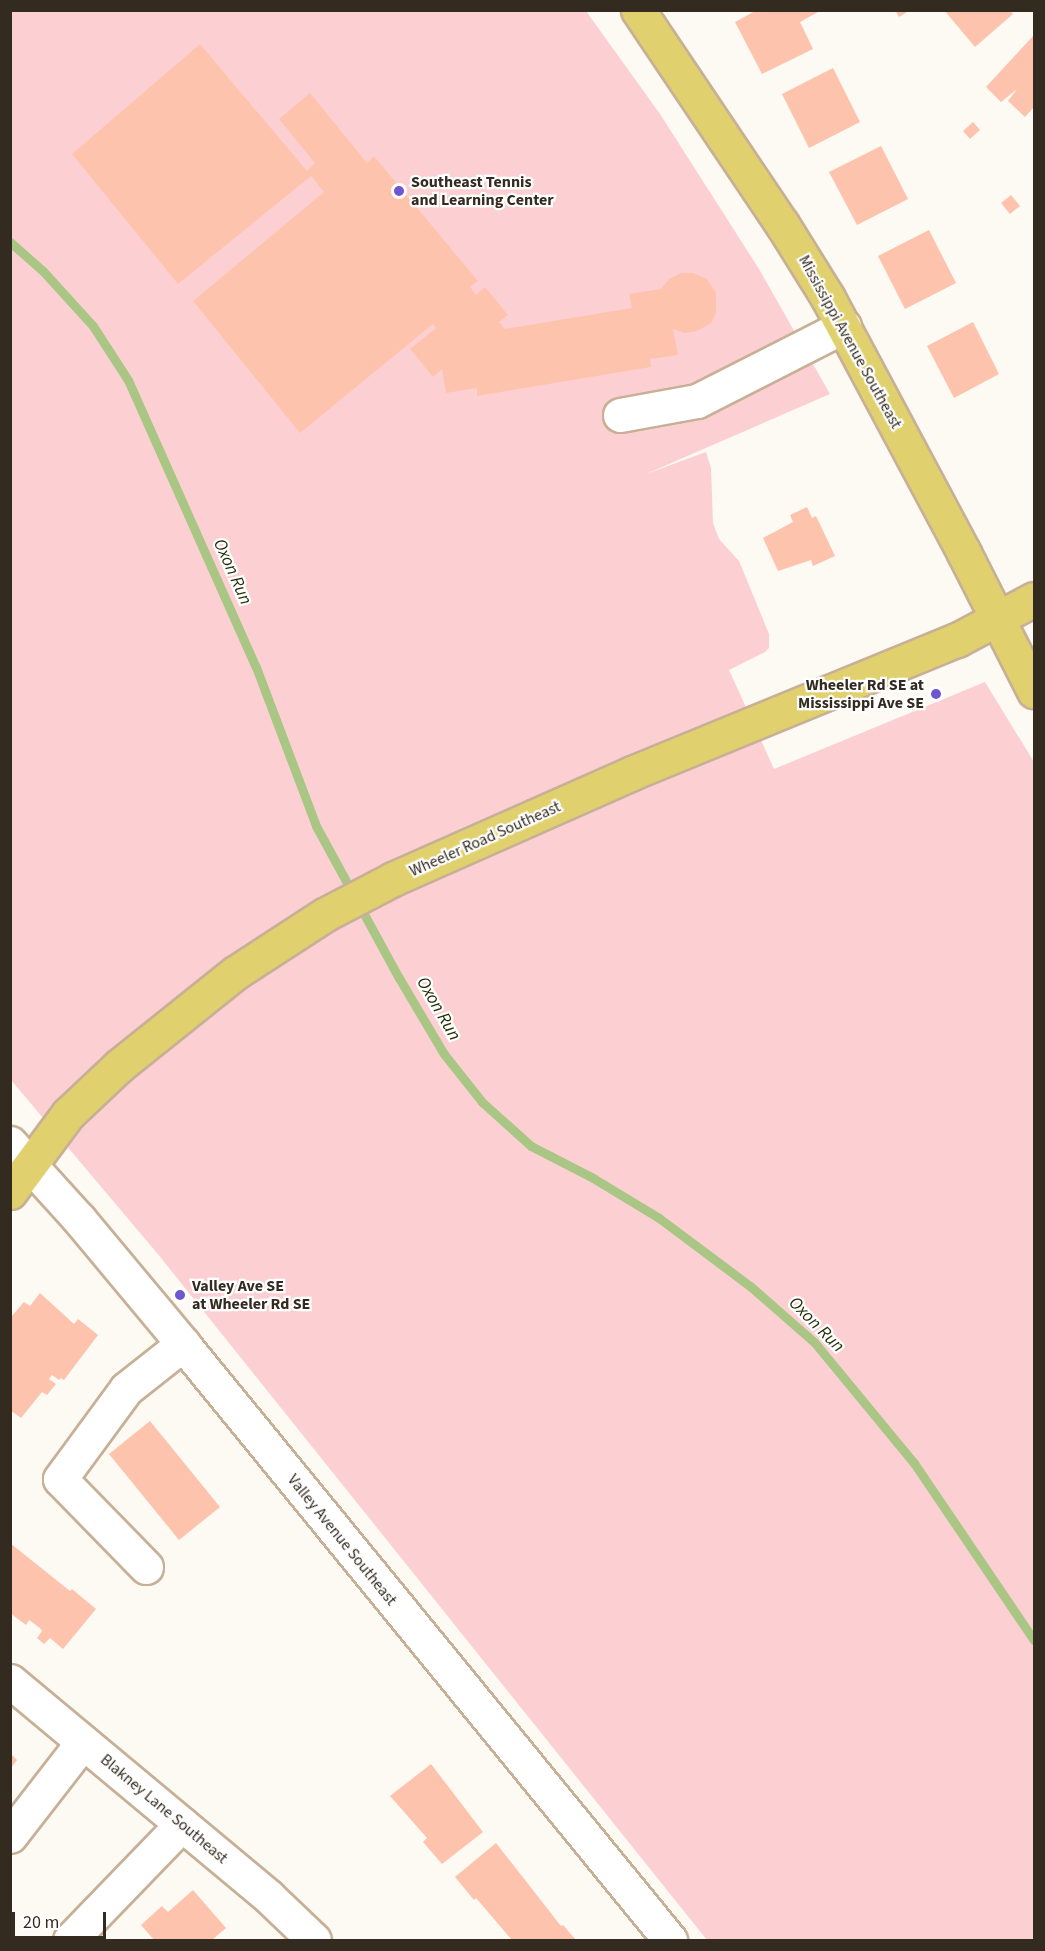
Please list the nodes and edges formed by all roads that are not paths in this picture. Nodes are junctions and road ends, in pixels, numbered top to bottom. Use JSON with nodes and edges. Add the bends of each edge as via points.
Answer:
{"nodes":[{"id":1,"x":638,"y":10,"type":"edge"},
{"id":2,"x":844,"y":326,"type":"junction"},
{"id":3,"x":620,"y":415,"type":"dead end"},
{"id":4,"x":1035,"y":598,"type":"edge"},
{"id":5,"x":998,"y":619,"type":"junction"},
{"id":6,"x":1035,"y":691,"type":"edge"},
{"id":7,"x":21,"y":1154,"type":"edge"},
{"id":8,"x":10,"y":1192,"type":"edge"},
{"id":9,"x":183,"y":1344,"type":"junction"},
{"id":10,"x":146,"y":1567,"type":"dead end"},
{"id":11,"x":10,"y":1681,"type":"edge"},
{"id":12,"x":83,"y":1742,"type":"junction"},
{"id":13,"x":182,"y":1824,"type":"junction"},
{"id":14,"x":10,"y":1836,"type":"edge"},
{"id":15,"x":70,"y":1941,"type":"edge"},
{"id":16,"x":314,"y":1941,"type":"edge"},
{"id":17,"x":670,"y":1941,"type":"edge"}],
"edges":[{"from":1,"to":2,"type":"main road","name":"Mississippi Avenue Southeast","via":[[782,224]]},
{"from":2,"to":3,"type":"street","via":[[697,401]]},
{"from":2,"to":5,"type":"main road","name":"Mississippi Avenue Southeast"},
{"from":4,"to":5,"type":"main road","name":"Wheeler Road Southeast"},
{"from":5,"to":6,"type":"main road","name":"Mississippi Avenue Southeast"},
{"from":5,"to":7,"type":"main road","name":"Wheeler Road Southeast","via":[[957,640],[632,773],[326,914],[235,973],[120,1065]]},
{"from":7,"to":8,"type":"main road","name":"Wheeler Road Southeast"},
{"from":7,"to":9,"type":"street","name":"Valley Avenue Southeast"},
{"from":9,"to":10,"type":"street","via":[[126,1389],[60,1479]]},
{"from":9,"to":17,"type":"street","name":"Valley Avenue Southeast"},
{"from":11,"to":12,"type":"street","name":"Blakney Lane Southeast"},
{"from":12,"to":13,"type":"street","name":"Blakney Lane Southeast"},
{"from":12,"to":14,"type":"street"},
{"from":13,"to":15,"type":"street"},
{"from":13,"to":16,"type":"street","name":"Blakney Lane Southeast","via":[[269,1897]]}]}
